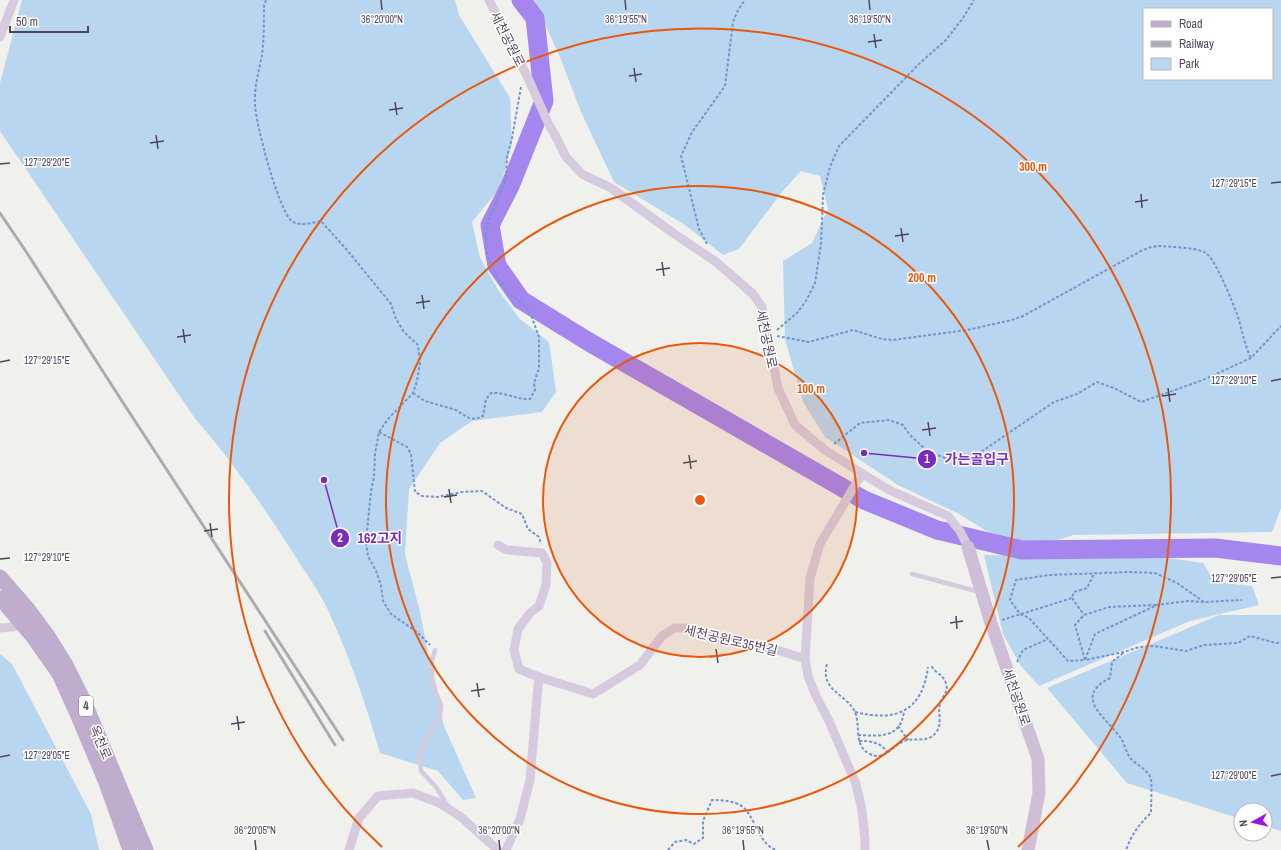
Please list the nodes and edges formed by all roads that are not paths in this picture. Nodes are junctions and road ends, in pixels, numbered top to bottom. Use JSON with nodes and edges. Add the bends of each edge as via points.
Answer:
{"nodes":[{"id":1,"x":14,"y":0,"type":"edge"},
{"id":2,"x":489,"y":0,"type":"edge"},
{"id":3,"x":0,"y":37,"type":"edge"},
{"id":4,"x":860,"y":477,"type":"junction"},
{"id":5,"x":498,"y":545,"type":"dead end"},
{"id":6,"x":968,"y":547,"type":"joint"},
{"id":7,"x":912,"y":574,"type":"dead end"},
{"id":8,"x":0,"y":577,"type":"edge"},
{"id":9,"x":982,"y":592,"type":"junction"},
{"id":10,"x":0,"y":598,"type":"edge"},
{"id":11,"x":28,"y":621,"type":"junction"},
{"id":12,"x":0,"y":628,"type":"edge"},
{"id":13,"x":435,"y":650,"type":"road end"},
{"id":14,"x":805,"y":659,"type":"junction"},
{"id":15,"x":539,"y":677,"type":"junction"},
{"id":16,"x":450,"y":810,"type":"junction"},
{"id":17,"x":130,"y":850,"type":"edge"},
{"id":18,"x":146,"y":850,"type":"edge"},
{"id":19,"x":349,"y":850,"type":"edge"},
{"id":20,"x":498,"y":850,"type":"edge"},
{"id":21,"x":506,"y":850,"type":"edge"},
{"id":22,"x":865,"y":850,"type":"edge"},
{"id":23,"x":1028,"y":850,"type":"edge"}],
"edges":[{"from":1,"to":3,"type":"street"},
{"from":2,"to":4,"type":"street","name":"세천공원로","via":[[566,157],[582,174],[611,188],[716,262],[753,294],[762,307],[778,388],[795,425]]},
{"from":4,"to":6,"type":"street","name":"세천공원로","via":[[948,516]]},
{"from":4,"to":14,"type":"street","via":[[820,544],[810,578]]},
{"from":5,"to":15,"type":"street","name":"세천공원로35번길","via":[[507,550],[542,553],[547,563],[546,585],[539,606],[518,629],[514,650],[519,669]]},
{"from":6,"to":9,"type":"street","name":"세천공원로"},
{"from":7,"to":9,"type":"lane"},
{"from":8,"to":11,"type":"main road","name":"옥천로","number":"4"},
{"from":9,"to":23,"type":"street","name":"세천공원로","via":[[990,623],[1038,759],[1039,793]]},
{"from":10,"to":11,"type":"main road","name":"옥천로","number":"4"},
{"from":11,"to":12,"type":"street","via":[[13,627]]},
{"from":11,"to":17,"type":"main road","name":"옥천로","number":"4","via":[[33,637],[59,674],[78,716]]},
{"from":11,"to":18,"type":"main road","name":"옥천로","number":"4","via":[[48,636],[66,665],[84,701]]},
{"from":13,"to":16,"type":"lane","via":[[432,677],[441,705],[440,715],[419,755],[422,771],[436,787]]},
{"from":14,"to":15,"type":"street","name":"세천공원로35번길","via":[[766,647],[715,638],[685,628],[675,628],[662,636],[640,665],[593,694]]},
{"from":14,"to":22,"type":"street","via":[[816,696],[830,721],[856,784],[862,810]]},
{"from":15,"to":21,"type":"street","via":[[530,780],[520,819]]},
{"from":16,"to":19,"type":"street","via":[[413,793],[378,796],[359,818]]},
{"from":16,"to":20,"type":"street"}]}
